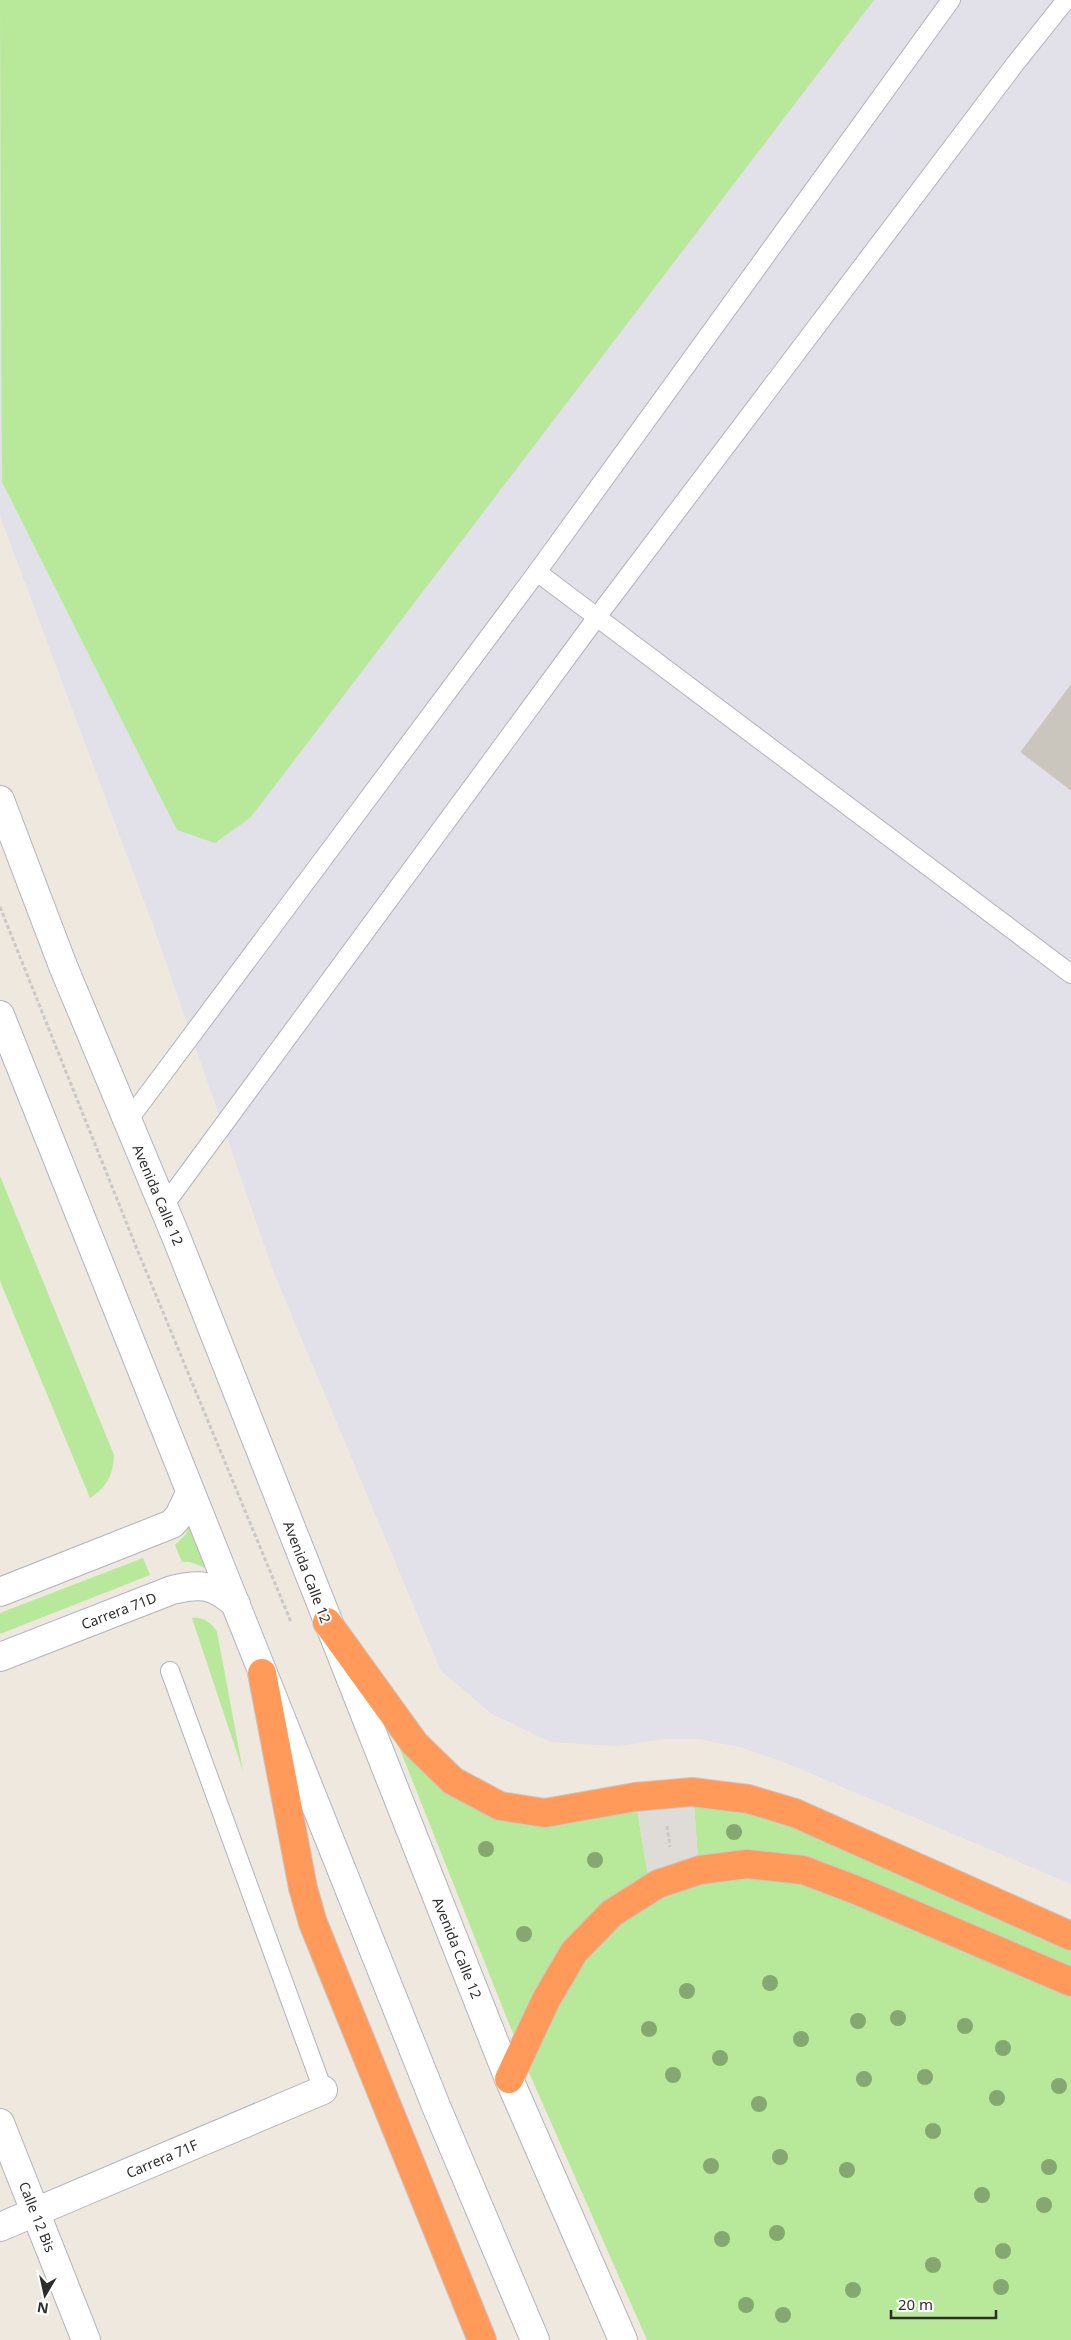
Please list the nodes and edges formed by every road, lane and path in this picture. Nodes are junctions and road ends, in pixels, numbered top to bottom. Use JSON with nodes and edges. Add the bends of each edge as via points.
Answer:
{"nodes":[{"id":1,"x":951,"y":0,"type":"edge"},
{"id":2,"x":1066,"y":0,"type":"edge"},
{"id":3,"x":537,"y":572,"type":"junction"},
{"id":4,"x":597,"y":617,"type":"junction"},
{"id":5,"x":0,"y":800,"type":"edge"},
{"id":6,"x":0,"y":907,"type":"edge"},
{"id":7,"x":1071,"y":974,"type":"edge"},
{"id":8,"x":0,"y":1015,"type":"edge"},
{"id":9,"x":127,"y":1122,"type":"junction"},
{"id":10,"x":163,"y":1207,"type":"junction"},
{"id":11,"x":190,"y":1493,"type":"junction"},
{"id":12,"x":0,"y":1592,"type":"edge"},
{"id":13,"x":236,"y":1604,"type":"junction"},
{"id":14,"x":327,"y":1622,"type":"junction"},
{"id":15,"x":293,"y":1627,"type":"dead end"},
{"id":16,"x":0,"y":1657,"type":"edge"},
{"id":17,"x":170,"y":1671,"type":"dead end"},
{"id":18,"x":262,"y":1673,"type":"junction"},
{"id":19,"x":665,"y":1816,"type":"dead end"},
{"id":20,"x":671,"y":1855,"type":"dead end"},
{"id":21,"x":1071,"y":1936,"type":"edge"},
{"id":22,"x":1071,"y":1982,"type":"edge"},
{"id":23,"x":509,"y":2079,"type":"junction"},
{"id":24,"x":323,"y":2090,"type":"joint"},
{"id":25,"x":0,"y":2123,"type":"edge"},
{"id":26,"x":36,"y":2213,"type":"junction"},
{"id":27,"x":0,"y":2228,"type":"edge"},
{"id":28,"x":86,"y":2340,"type":"edge"},
{"id":29,"x":482,"y":2340,"type":"edge"},
{"id":30,"x":535,"y":2340,"type":"edge"},
{"id":31,"x":624,"y":2340,"type":"edge"}],
"edges":[{"from":1,"to":3,"type":"lane"},
{"from":2,"to":4,"type":"lane"},
{"from":3,"to":4,"type":"lane"},
{"from":3,"to":9,"type":"lane"},
{"from":4,"to":7,"type":"lane"},
{"from":4,"to":10,"type":"lane"},
{"from":5,"to":9,"type":"main road","name":"Avenida Calle 12"},
{"from":6,"to":15,"type":"path"},
{"from":8,"to":11,"type":"main road"},
{"from":9,"to":10,"type":"main road","name":"Avenida Calle 12"},
{"from":10,"to":14,"type":"main road","name":"Avenida Calle 12"},
{"from":11,"to":12,"type":"main road","via":[[180,1516],[172,1524]]},
{"from":11,"to":13,"type":"main road"},
{"from":13,"to":16,"type":"main road","name":"Carrera 71D","via":[[211,1587],[198,1584],[172,1590]]},
{"from":13,"to":18,"type":"main road"},
{"from":14,"to":21,"type":"highway","via":[[415,1744],[453,1781],[500,1806],[545,1813],[635,1797],[692,1792],[748,1799],[795,1813]]},
{"from":14,"to":23,"type":"main road","name":"Avenida Calle 12"},
{"from":17,"to":24,"type":"lane"},
{"from":18,"to":29,"type":"highway","via":[[303,1888],[313,1923]]},
{"from":18,"to":30,"type":"main road","via":[[436,2106]]},
{"from":19,"to":20,"type":"path"},
{"from":22,"to":23,"type":"highway","via":[[803,1870],[747,1864],[700,1870],[658,1884],[612,1913],[574,1952],[546,2000]]},
{"from":23,"to":31,"type":"main road","name":"Avenida Calle 12"},
{"from":24,"to":26,"type":"main road","name":"Carrera 71F"},
{"from":25,"to":26,"type":"main road","name":"Calle 12 Bis"},
{"from":26,"to":27,"type":"main road","name":"Carrera 71F"},
{"from":26,"to":28,"type":"main road","name":"Calle 12 Bis"}]}
